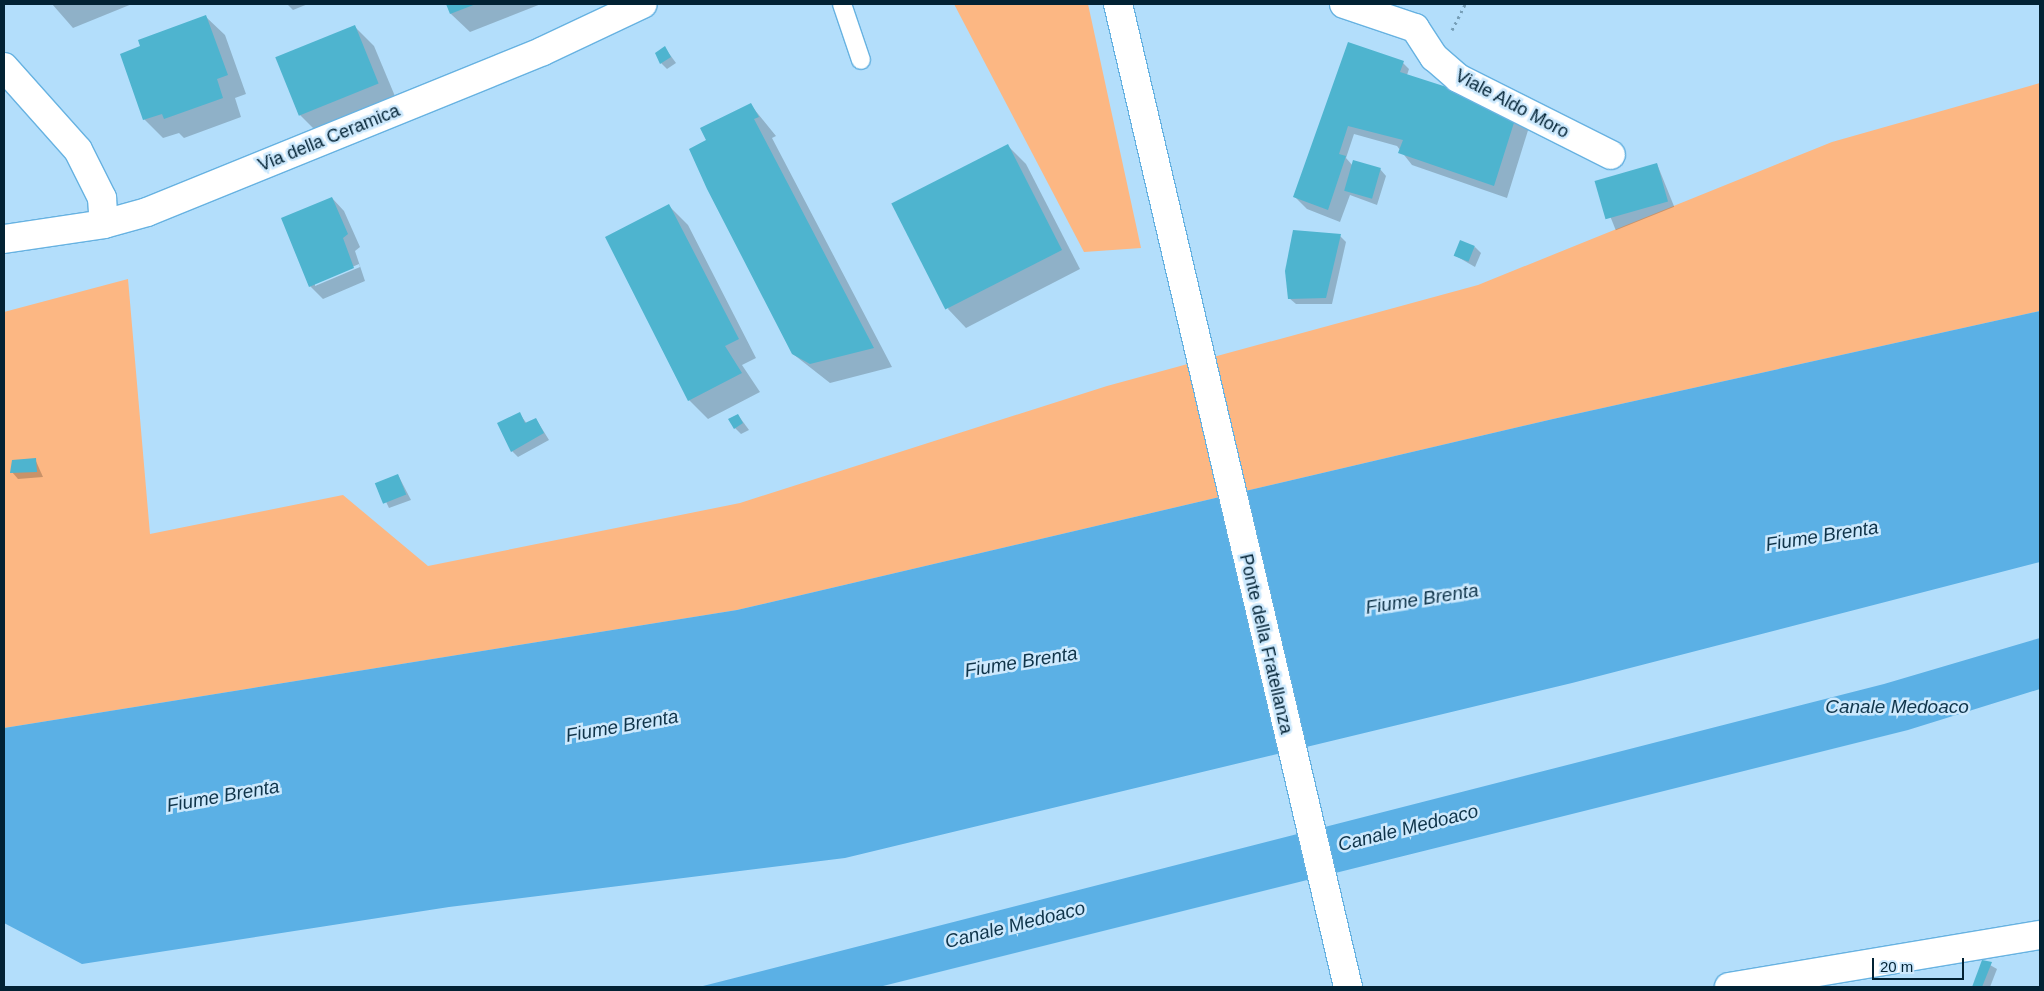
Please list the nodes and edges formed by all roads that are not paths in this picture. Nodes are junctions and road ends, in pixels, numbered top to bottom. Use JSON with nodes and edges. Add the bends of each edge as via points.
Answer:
{"nodes":[{"id":1,"x":842,"y":4,"type":"edge"},
{"id":2,"x":1118,"y":4,"type":"edge"},
{"id":3,"x":1344,"y":4,"type":"edge"},
{"id":4,"x":637,"y":6,"type":"edge"},
{"id":5,"x":862,"y":60,"type":"dead end"},
{"id":6,"x":4,"y":67,"type":"edge"},
{"id":7,"x":1611,"y":155,"type":"dead end"},
{"id":8,"x":104,"y":224,"type":"junction"},
{"id":9,"x":4,"y":239,"type":"edge"},
{"id":10,"x":2040,"y":935,"type":"edge"},
{"id":11,"x":1348,"y":987,"type":"edge"},
{"id":12,"x":1729,"y":987,"type":"edge"}],
"edges":[{"from":1,"to":5,"type":"lane"},
{"from":2,"to":11,"type":"street","name":"Ponte della Fratellanza","via":[[1184,302]]},
{"from":3,"to":7,"type":"street","name":"Viale Aldo Moro","via":[[1415,28],[1434,57],[1458,78]]},
{"from":4,"to":8,"type":"street","name":"Via della Ceramica","via":[[543,51],[202,190]]},
{"from":6,"to":8,"type":"street","via":[[78,150],[102,198]]},
{"from":8,"to":9,"type":"street","name":"Via della Ceramica"},
{"from":10,"to":12,"type":"street"}]}
